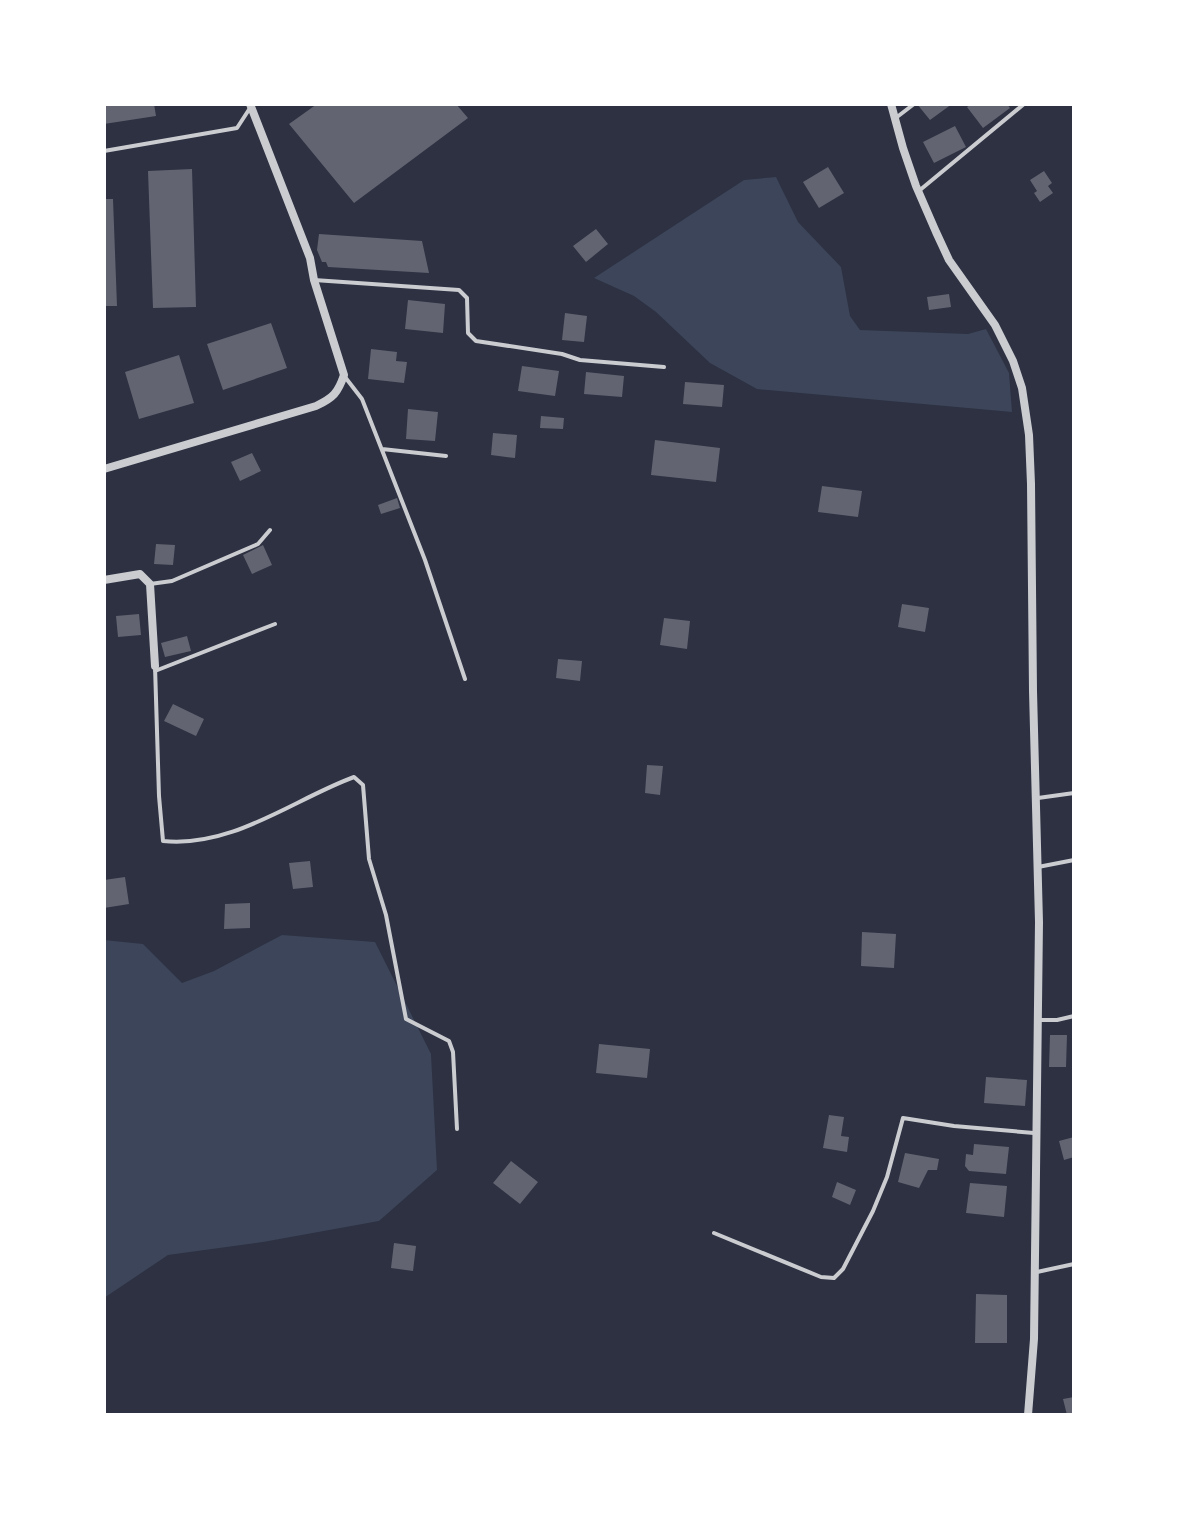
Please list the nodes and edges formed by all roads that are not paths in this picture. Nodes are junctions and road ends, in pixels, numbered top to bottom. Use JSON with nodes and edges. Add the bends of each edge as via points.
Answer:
{"nodes":[{"id":1,"x":891,"y":104,"type":"edge"},
{"id":2,"x":914,"y":104,"type":"edge"},
{"id":3,"x":1024,"y":104,"type":"edge"},
{"id":4,"x":252,"y":105,"type":"edge"},
{"id":5,"x":895,"y":119,"type":"junction"},
{"id":6,"x":104,"y":151,"type":"edge"},
{"id":7,"x":918,"y":191,"type":"junction"},
{"id":8,"x":314,"y":280,"type":"junction"},
{"id":9,"x":664,"y":367,"type":"dead end"},
{"id":10,"x":344,"y":375,"type":"junction"},
{"id":11,"x":382,"y":449,"type":"junction"},
{"id":12,"x":446,"y":456,"type":"dead end"},
{"id":13,"x":104,"y":469,"type":"edge"},
{"id":14,"x":270,"y":530,"type":"dead end"},
{"id":15,"x":104,"y":580,"type":"edge"},
{"id":16,"x":150,"y":584,"type":"junction"},
{"id":17,"x":275,"y":624,"type":"dead end"},
{"id":18,"x":155,"y":668,"type":"junction"},
{"id":19,"x":465,"y":679,"type":"dead end"},
{"id":20,"x":1074,"y":793,"type":"edge"},
{"id":21,"x":1035,"y":798,"type":"junction"},
{"id":22,"x":1074,"y":860,"type":"edge"},
{"id":23,"x":1038,"y":867,"type":"junction"},
{"id":24,"x":1074,"y":1016,"type":"edge"},
{"id":25,"x":1039,"y":1020,"type":"junction"},
{"id":26,"x":457,"y":1129,"type":"dead end"},
{"id":27,"x":1037,"y":1133,"type":"junction"},
{"id":28,"x":714,"y":1233,"type":"dead end"},
{"id":29,"x":1074,"y":1264,"type":"edge"},
{"id":30,"x":1035,"y":1273,"type":"junction"},
{"id":31,"x":1028,"y":1415,"type":"edge"}],
"edges":[{"from":1,"to":5,"type":"street"},
{"from":2,"to":5,"type":"lane"},
{"from":3,"to":7,"type":"lane"},
{"from":4,"to":6,"type":"lane","via":[[237,128]]},
{"from":4,"to":8,"type":"street"},
{"from":5,"to":7,"type":"street"},
{"from":7,"to":21,"type":"street","via":[[949,260],[995,325],[1022,388],[1031,484]]},
{"from":8,"to":9,"type":"lane","via":[[459,290],[467,298],[468,333],[476,341],[580,360]]},
{"from":8,"to":10,"type":"street"},
{"from":10,"to":11,"type":"lane","via":[[362,399]]},
{"from":10,"to":13,"type":"street","via":[[339,390],[316,406]]},
{"from":11,"to":12,"type":"lane"},
{"from":11,"to":19,"type":"lane"},
{"from":14,"to":16,"type":"lane","via":[[258,544],[172,581]]},
{"from":15,"to":16,"type":"street","via":[[140,574]]},
{"from":16,"to":18,"type":"street"},
{"from":17,"to":18,"type":"lane"},
{"from":18,"to":26,"type":"lane","via":[[163,841],[182,843],[232,833],[329,786],[354,777],[363,785],[369,859],[406,1019],[449,1041]]},
{"from":20,"to":21,"type":"lane"},
{"from":21,"to":23,"type":"street"},
{"from":22,"to":23,"type":"lane"},
{"from":23,"to":25,"type":"street"},
{"from":24,"to":25,"type":"lane"},
{"from":25,"to":27,"type":"street"},
{"from":27,"to":28,"type":"lane","via":[[903,1118],[873,1211],[834,1278]]},
{"from":27,"to":30,"type":"street"},
{"from":29,"to":30,"type":"lane"},
{"from":30,"to":31,"type":"street"}]}
